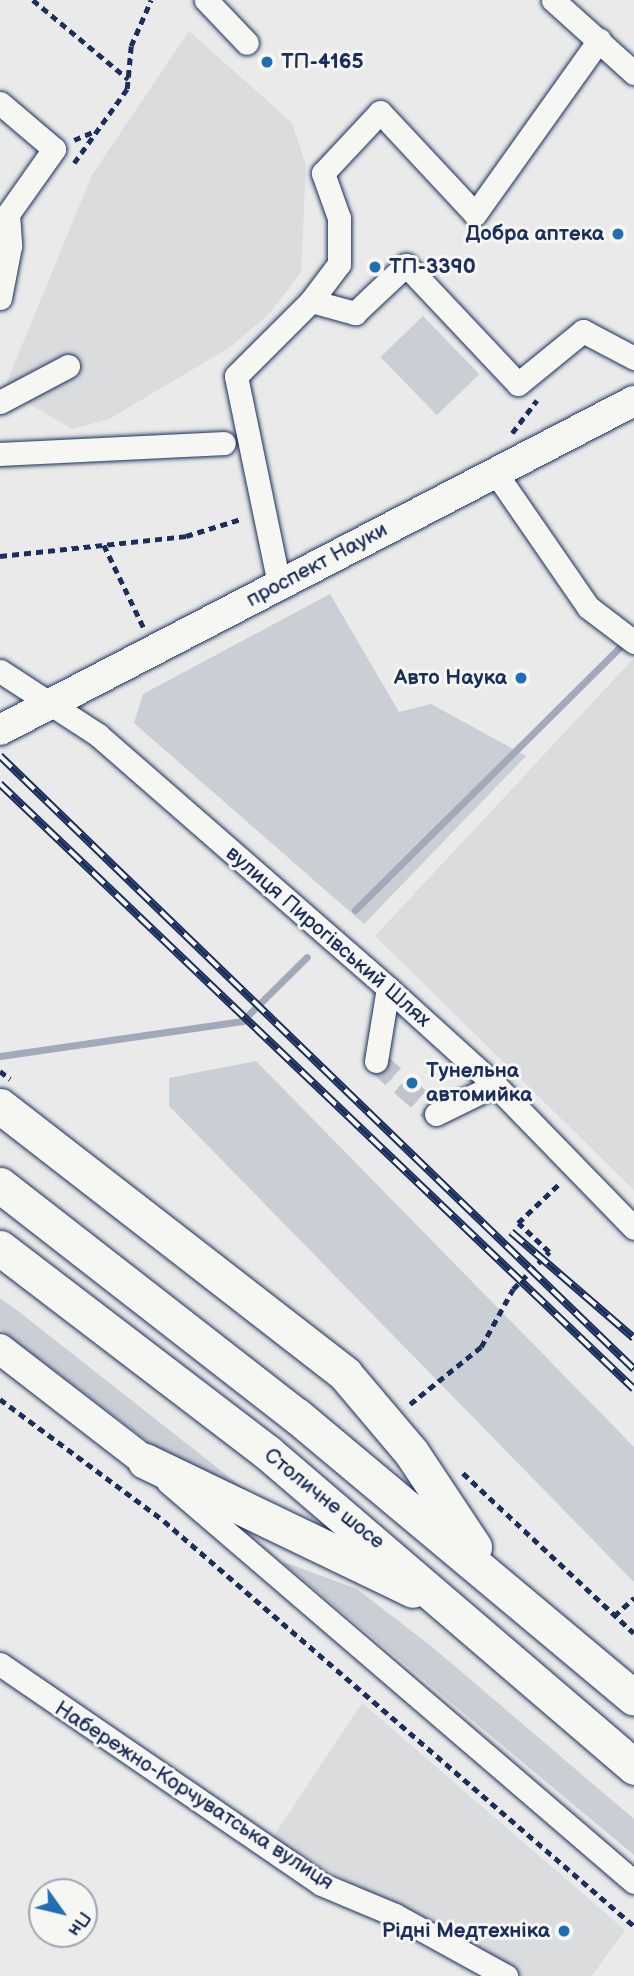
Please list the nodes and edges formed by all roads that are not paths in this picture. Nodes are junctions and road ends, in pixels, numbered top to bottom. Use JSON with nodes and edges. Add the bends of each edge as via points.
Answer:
{"nodes":[{"id":1,"x":206,"y":0,"type":"edge"},
{"id":2,"x":553,"y":0,"type":"edge"},
{"id":3,"x":599,"y":40,"type":"junction"},
{"id":4,"x":247,"y":43,"type":"dead end"},
{"id":5,"x":634,"y":73,"type":"edge"},
{"id":6,"x":0,"y":103,"type":"edge"},
{"id":7,"x":0,"y":298,"type":"edge"},
{"id":8,"x":311,"y":301,"type":"junction"},
{"id":9,"x":634,"y":358,"type":"edge"},
{"id":10,"x":68,"y":366,"type":"dead end"},
{"id":11,"x":634,"y":401,"type":"edge"},
{"id":12,"x":0,"y":402,"type":"edge"},
{"id":13,"x":224,"y":443,"type":"dead end"},
{"id":14,"x":0,"y":454,"type":"edge"},
{"id":15,"x":495,"y":472,"type":"junction"},
{"id":16,"x":279,"y":584,"type":"junction"},
{"id":17,"x":634,"y":642,"type":"edge"},
{"id":18,"x":0,"y":671,"type":"edge"},
{"id":19,"x":52,"y":705,"type":"junction"},
{"id":20,"x":0,"y":730,"type":"edge"},
{"id":21,"x":388,"y":988,"type":"junction"},
{"id":22,"x":376,"y":1060,"type":"dead end"},
{"id":23,"x":495,"y":1085,"type":"junction"},
{"id":24,"x":0,"y":1106,"type":"edge"},
{"id":25,"x":436,"y":1115,"type":"dead end"},
{"id":26,"x":0,"y":1185,"type":"edge"},
{"id":27,"x":634,"y":1228,"type":"edge"},
{"id":28,"x":0,"y":1248,"type":"edge"},
{"id":29,"x":0,"y":1349,"type":"edge"},
{"id":30,"x":145,"y":1461,"type":"junction"},
{"id":31,"x":494,"y":1576,"type":"junction"},
{"id":32,"x":464,"y":1615,"type":"junction"},
{"id":33,"x":0,"y":1664,"type":"edge"},
{"id":34,"x":634,"y":1698,"type":"edge"},
{"id":35,"x":634,"y":1767,"type":"edge"},
{"id":36,"x":634,"y":1882,"type":"edge"},
{"id":37,"x":506,"y":1976,"type":"edge"}],
"edges":[{"from":1,"to":4,"type":"street"},
{"from":2,"to":3,"type":"street"},
{"from":3,"to":5,"type":"street"},
{"from":3,"to":8,"type":"street","via":[[475,214],[380,112],[323,173],[339,218],[339,264]]},
{"from":6,"to":7,"type":"street","via":[[54,149],[8,214]]},
{"from":8,"to":9,"type":"street","via":[[355,313],[406,265],[518,384],[583,331]]},
{"from":8,"to":16,"type":"street","via":[[236,376]]},
{"from":10,"to":12,"type":"street"},
{"from":11,"to":15,"type":"main road","name":"проспект Науки"},
{"from":13,"to":14,"type":"street"},
{"from":15,"to":16,"type":"main road","name":"проспект Науки"},
{"from":15,"to":17,"type":"street","via":[[588,607]]},
{"from":16,"to":19,"type":"main road","name":"проспект Науки"},
{"from":18,"to":19,"type":"street","name":"вулиця Пирогівський Шлях"},
{"from":19,"to":20,"type":"main road","name":"проспект Науки"},
{"from":19,"to":21,"type":"street","name":"вулиця Пирогівський Шлях","via":[[98,735]]},
{"from":21,"to":22,"type":"street"},
{"from":21,"to":23,"type":"street","name":"вулиця Пирогівський Шлях"},
{"from":23,"to":25,"type":"street"},
{"from":23,"to":27,"type":"street","name":"вулиця Пирогівський Шлях"},
{"from":24,"to":31,"type":"highway","via":[[345,1374],[411,1452]]},
{"from":26,"to":31,"type":"highway"},
{"from":28,"to":32,"type":"highway","name":"Столичне шосе","via":[[267,1452]]},
{"from":29,"to":30,"type":"main road"},
{"from":30,"to":32,"type":"highway"},
{"from":30,"to":36,"type":"street"},
{"from":31,"to":34,"type":"highway"},
{"from":32,"to":35,"type":"highway","name":"Столичне шосе"},
{"from":33,"to":37,"type":"street","name":"Набережно-Корчуватська вулиця","via":[[321,1884],[395,1915]]}]}
